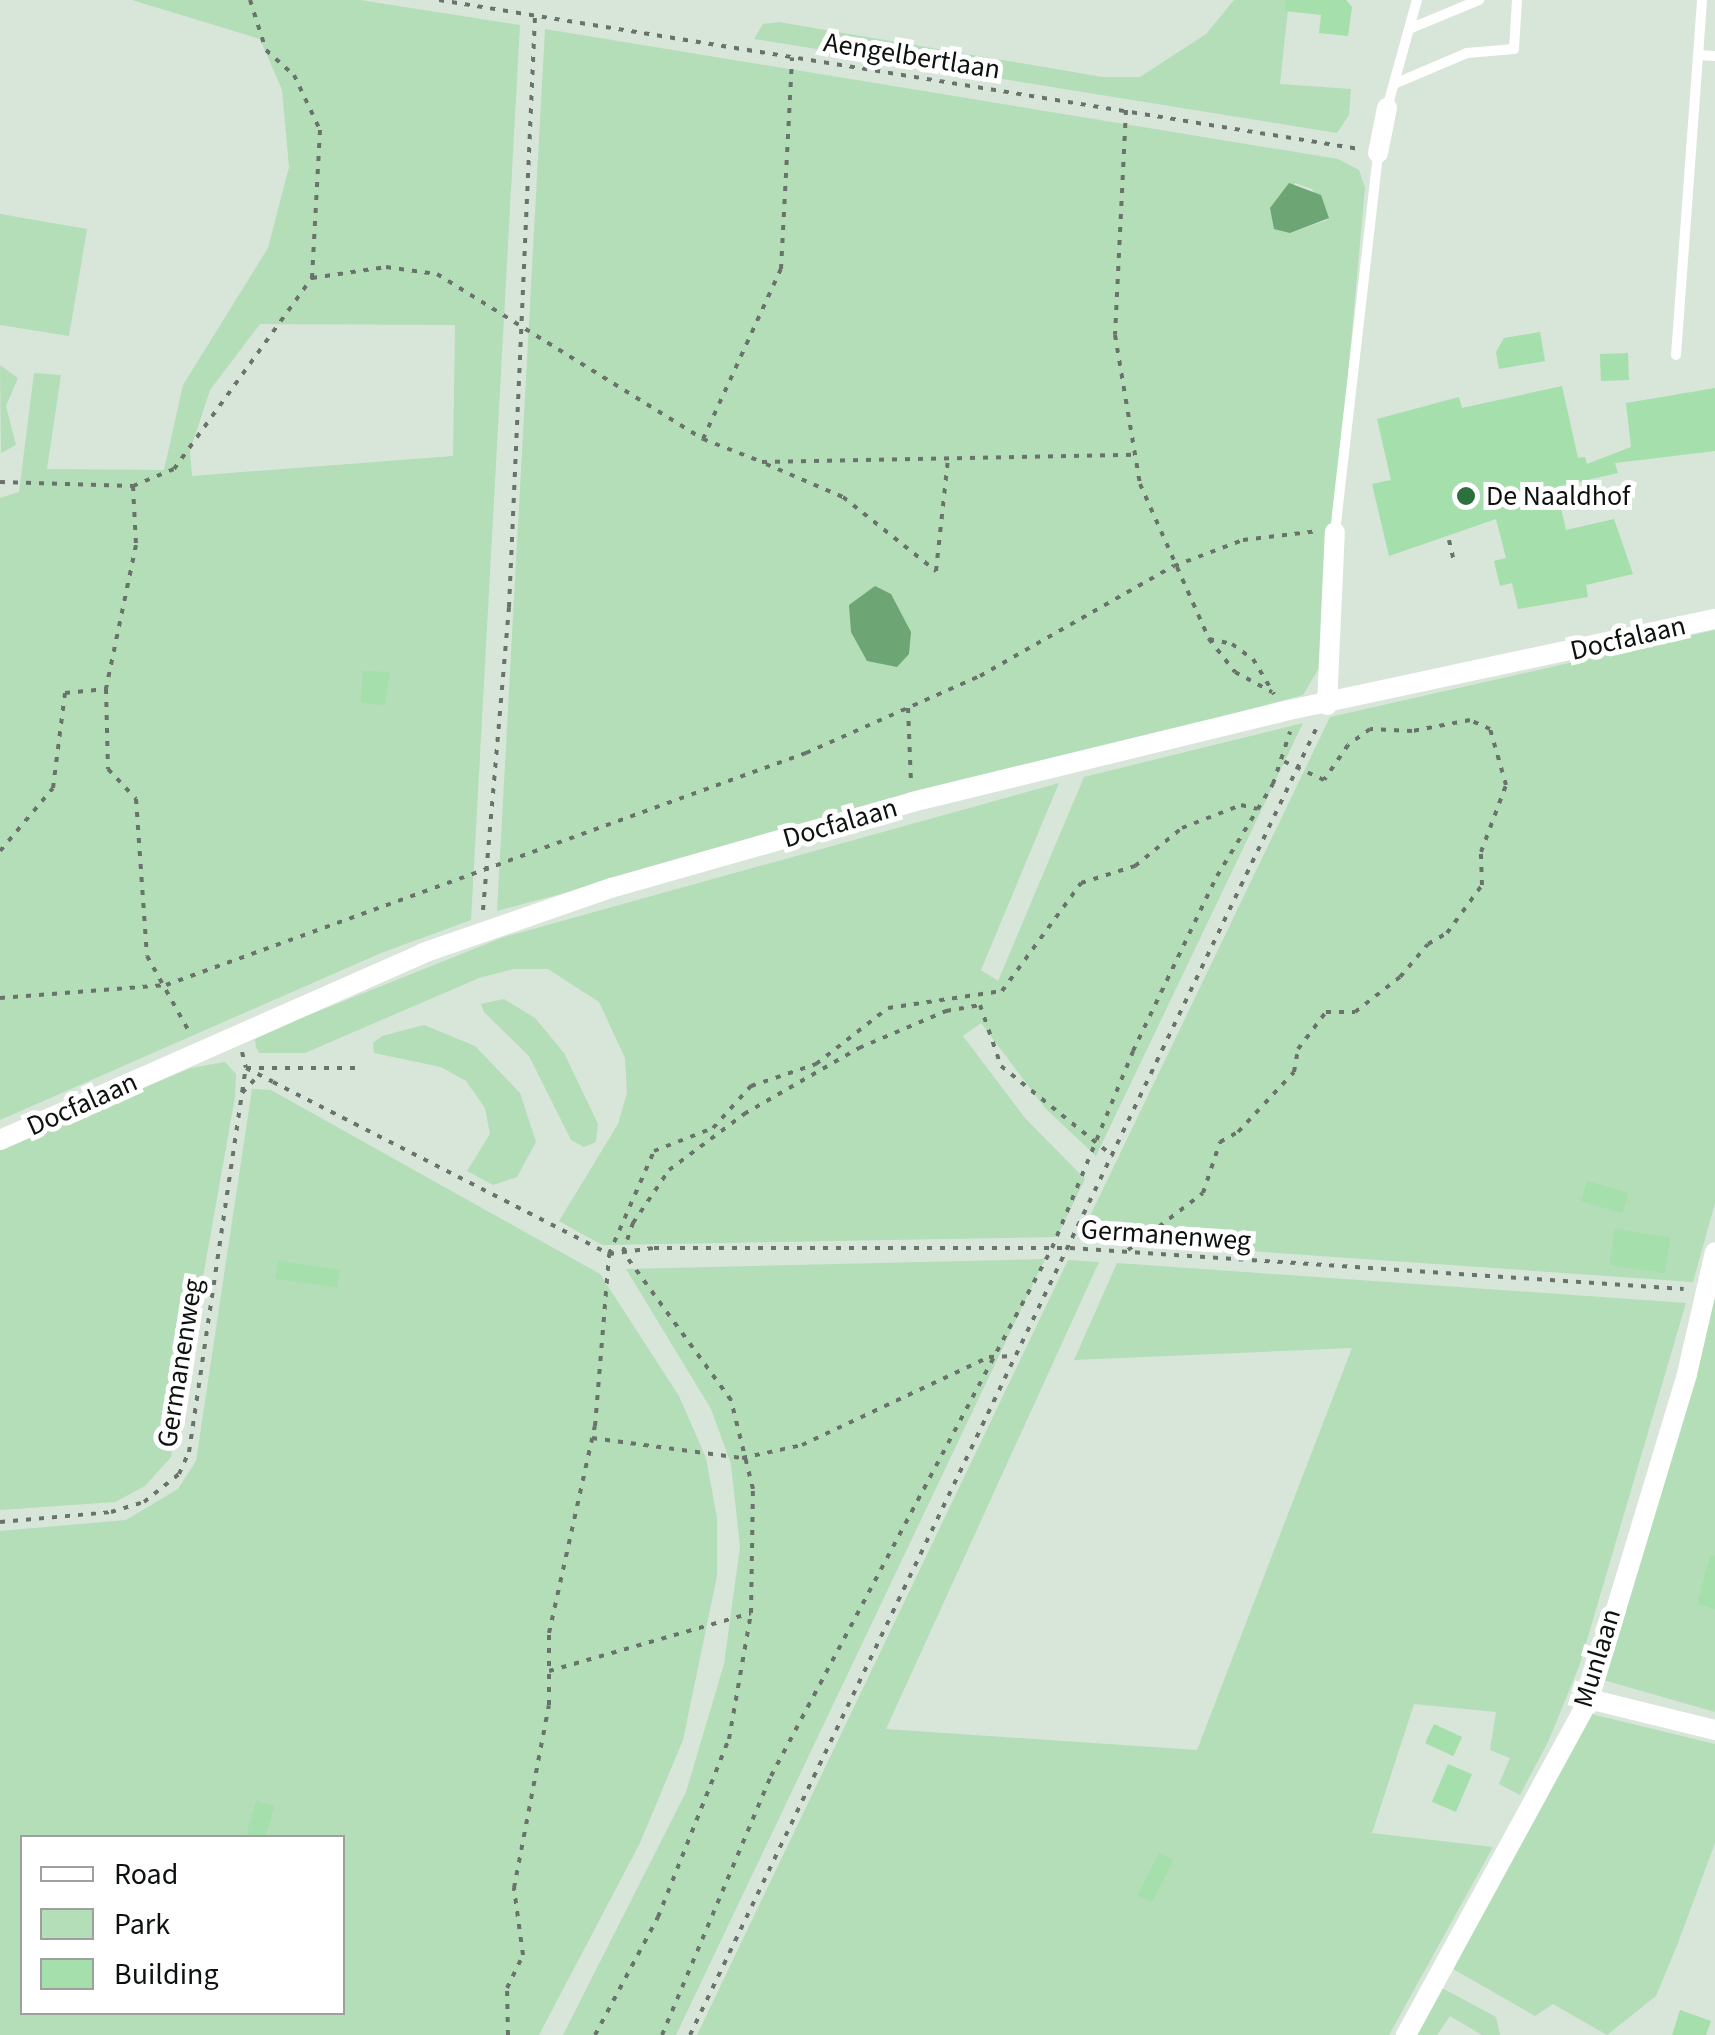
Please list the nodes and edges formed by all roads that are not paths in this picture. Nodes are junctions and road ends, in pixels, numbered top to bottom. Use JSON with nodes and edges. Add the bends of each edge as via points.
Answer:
{"nodes":[{"id":1,"x":1417,"y":0,"type":"edge"},
{"id":2,"x":1479,"y":0,"type":"edge"},
{"id":3,"x":1518,"y":0,"type":"edge"},
{"id":4,"x":1702,"y":0,"type":"edge"},
{"id":5,"x":1410,"y":30,"type":"junction"},
{"id":6,"x":1698,"y":55,"type":"junction"},
{"id":7,"x":1715,"y":56,"type":"edge"},
{"id":8,"x":1394,"y":84,"type":"junction"},
{"id":9,"x":1387,"y":108,"type":"joint"},
{"id":10,"x":1378,"y":153,"type":"joint"},
{"id":11,"x":1676,"y":355,"type":"dead end"},
{"id":12,"x":1335,"y":532,"type":"joint"},
{"id":13,"x":1715,"y":619,"type":"edge"},
{"id":14,"x":1327,"y":705,"type":"junction"},
{"id":15,"x":0,"y":1140,"type":"edge"},
{"id":16,"x":1715,"y":1252,"type":"edge"},
{"id":17,"x":1589,"y":1700,"type":"junction"},
{"id":18,"x":1715,"y":1730,"type":"edge"},
{"id":19,"x":1406,"y":2035,"type":"edge"}],
"edges":[{"from":1,"to":5,"type":"lane"},
{"from":2,"to":5,"type":"lane"},
{"from":3,"to":8,"type":"lane","via":[[1514,49],[1468,53]]},
{"from":4,"to":6,"type":"lane"},
{"from":5,"to":8,"type":"lane"},
{"from":6,"to":7,"type":"lane"},
{"from":6,"to":11,"type":"lane"},
{"from":8,"to":9,"type":"lane"},
{"from":9,"to":10,"type":"street"},
{"from":10,"to":12,"type":"lane"},
{"from":12,"to":14,"type":"street"},
{"from":13,"to":14,"type":"street","name":"Docfalaan"},
{"from":14,"to":15,"type":"street","name":"Docfalaan","via":[[1280,705],[912,802],[482,929]]},
{"from":16,"to":17,"type":"street","name":"Munlaan","via":[[1687,1374]]},
{"from":17,"to":18,"type":"street"},
{"from":17,"to":19,"type":"street","name":"Munlaan"}]}
